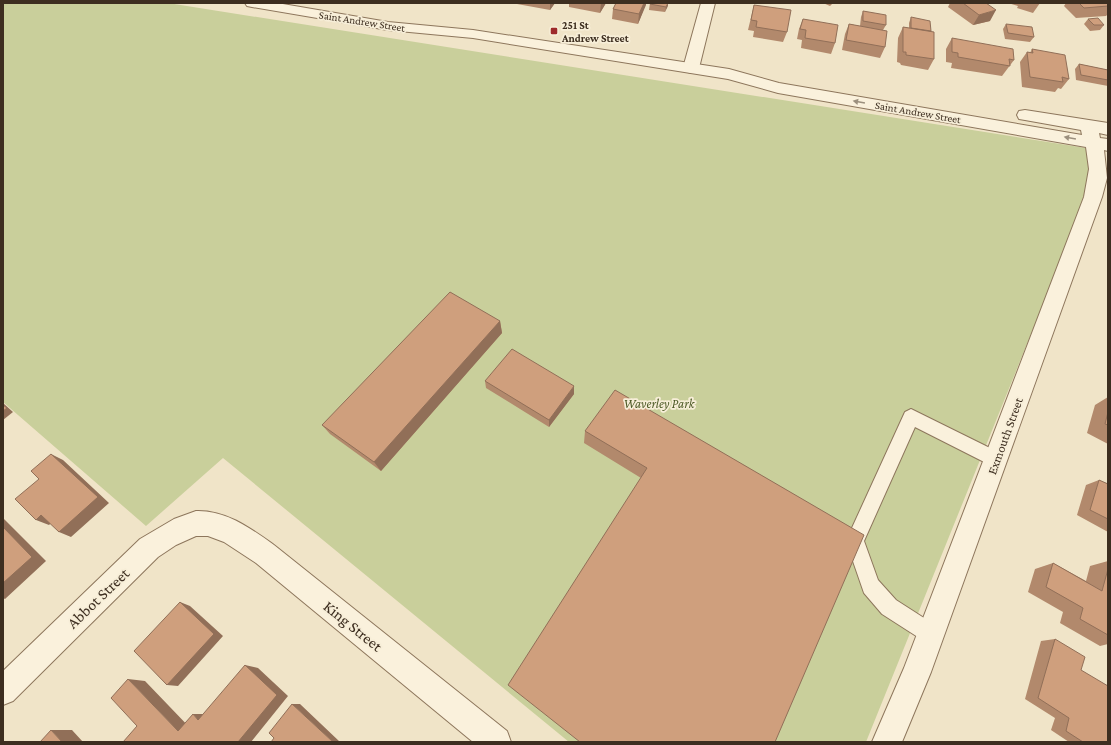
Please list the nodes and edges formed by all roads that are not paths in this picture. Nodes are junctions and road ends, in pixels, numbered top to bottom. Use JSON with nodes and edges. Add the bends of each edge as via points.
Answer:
{"nodes":[{"id":1,"x":252,"y":3,"type":"edge"},
{"id":2,"x":318,"y":3,"type":"edge"},
{"id":3,"x":708,"y":3,"type":"edge"},
{"id":4,"x":473,"y":34,"type":"junction"},
{"id":5,"x":691,"y":68,"type":"junction"},
{"id":6,"x":1099,"y":135,"type":"edge"},
{"id":7,"x":996,"y":460,"type":"junction"},
{"id":8,"x":203,"y":522,"type":"joint"},
{"id":9,"x":931,"y":634,"type":"junction"},
{"id":10,"x":3,"y":691,"type":"edge"},
{"id":11,"x":496,"y":742,"type":"edge"},
{"id":12,"x":887,"y":742,"type":"edge"}],
"edges":[{"from":1,"to":4,"type":"street","name":"Saint Andrew Street","via":[[388,26]]},
{"from":2,"to":4,"type":"street","name":"Saint Andrew Street","via":[[394,16]]},
{"from":3,"to":5,"type":"street"},
{"from":4,"to":5,"type":"street","name":"Saint Andrew Street"},
{"from":5,"to":6,"type":"street","name":"Saint Andrew Street","via":[[729,74],[778,88]]},
{"from":6,"to":7,"type":"street","name":"Exmouth Street","via":[[1099,171],[1096,187]]},
{"from":7,"to":9,"type":"street","name":"Exmouth Street"},
{"from":7,"to":9,"type":"lane","via":[[911,417],[855,541],[871,586],[889,606]]},
{"from":8,"to":10,"type":"street","name":"Abbot Street","via":[[183,527],[150,548]]},
{"from":8,"to":11,"type":"street","name":"King Street","via":[[219,525],[236,533],[265,554]]},
{"from":9,"to":12,"type":"street","name":"Exmouth Street"}]}
